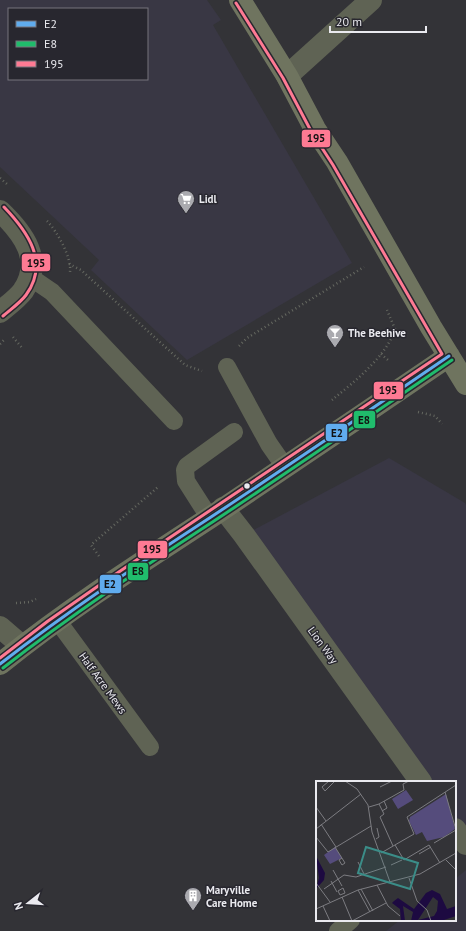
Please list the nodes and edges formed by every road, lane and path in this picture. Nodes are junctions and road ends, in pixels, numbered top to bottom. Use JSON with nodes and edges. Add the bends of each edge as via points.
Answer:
{"nodes":[{"id":1,"x":240,"y":0,"type":"edge"},
{"id":2,"x":371,"y":0,"type":"edge"},
{"id":3,"x":287,"y":76,"type":"junction"},
{"id":4,"x":0,"y":211,"type":"edge"},
{"id":5,"x":360,"y":261,"type":"dead end"},
{"id":6,"x":69,"y":264,"type":"dead end"},
{"id":7,"x":31,"y":267,"type":"junction"},
{"id":8,"x":364,"y":267,"type":"junction"},
{"id":9,"x":367,"y":274,"type":"dead end"},
{"id":10,"x":385,"y":307,"type":"dead end"},
{"id":11,"x":0,"y":312,"type":"edge"},
{"id":12,"x":14,"y":337,"type":"dead end"},
{"id":13,"x":23,"y":349,"type":"dead end"},
{"id":14,"x":381,"y":354,"type":"junction"},
{"id":15,"x":449,"y":356,"type":"junction"},
{"id":16,"x":388,"y":360,"type":"dead end"},
{"id":17,"x":227,"y":367,"type":"junction"},
{"id":18,"x":466,"y":384,"type":"edge"},
{"id":19,"x":329,"y":402,"type":"dead end"},
{"id":20,"x":417,"y":412,"type":"dead end"},
{"id":21,"x":174,"y":421,"type":"dead end"},
{"id":22,"x":442,"y":424,"type":"dead end"},
{"id":23,"x":234,"y":432,"type":"dead end"},
{"id":24,"x":285,"y":467,"type":"junction"},
{"id":25,"x":158,"y":487,"type":"dead end"},
{"id":26,"x":216,"y":513,"type":"junction"},
{"id":27,"x":106,"y":552,"type":"dead end"},
{"id":28,"x":99,"y":556,"type":"junction"},
{"id":29,"x":94,"y":560,"type":"dead end"},
{"id":30,"x":39,"y":598,"type":"dead end"},
{"id":31,"x":13,"y":603,"type":"dead end"},
{"id":32,"x":57,"y":620,"type":"junction"},
{"id":33,"x":0,"y":627,"type":"edge"},
{"id":34,"x":22,"y":646,"type":"junction"},
{"id":35,"x":0,"y":664,"type":"edge"},
{"id":36,"x":150,"y":747,"type":"dead end"},
{"id":37,"x":420,"y":781,"type":"edge"},
{"id":38,"x":350,"y":921,"type":"edge"},
{"id":39,"x":338,"y":931,"type":"edge"}],
"edges":[{"from":1,"to":3,"type":"main road"},
{"from":2,"to":3,"type":"street"},
{"from":3,"to":15,"type":"main road","via":[[315,129],[337,162]]},
{"from":4,"to":7,"type":"street","via":[[28,245]]},
{"from":5,"to":8,"type":"path"},
{"from":6,"to":17,"type":"path","via":[[81,270],[185,365],[208,372]]},
{"from":7,"to":11,"type":"street","via":[[22,292]]},
{"from":7,"to":21,"type":"lane"},
{"from":8,"to":9,"type":"path"},
{"from":8,"to":17,"type":"path","via":[[246,338],[237,348]]},
{"from":10,"to":14,"type":"path","via":[[395,329],[388,346]]},
{"from":12,"to":13,"type":"path"},
{"from":14,"to":16,"type":"path"},
{"from":14,"to":19,"type":"path"},
{"from":15,"to":18,"type":"main road"},
{"from":15,"to":24,"type":"main road"},
{"from":17,"to":24,"type":"lane","via":[[269,444]]},
{"from":20,"to":22,"type":"path","via":[[435,416]]},
{"from":23,"to":26,"type":"lane","via":[[184,470],[186,481]]},
{"from":24,"to":26,"type":"main road"},
{"from":25,"to":28,"type":"path","via":[[91,545]]},
{"from":26,"to":32,"type":"main road"},
{"from":26,"to":37,"type":"street","name":"Lion Way","via":[[244,535]]},
{"from":27,"to":28,"type":"path"},
{"from":28,"to":29,"type":"path"},
{"from":30,"to":31,"type":"path","via":[[20,604]]},
{"from":32,"to":34,"type":"main road"},
{"from":32,"to":36,"type":"lane","name":"Half Acre Mews"},
{"from":33,"to":34,"type":"street"},
{"from":34,"to":35,"type":"main road"},
{"from":38,"to":39,"type":"lane"}]}
